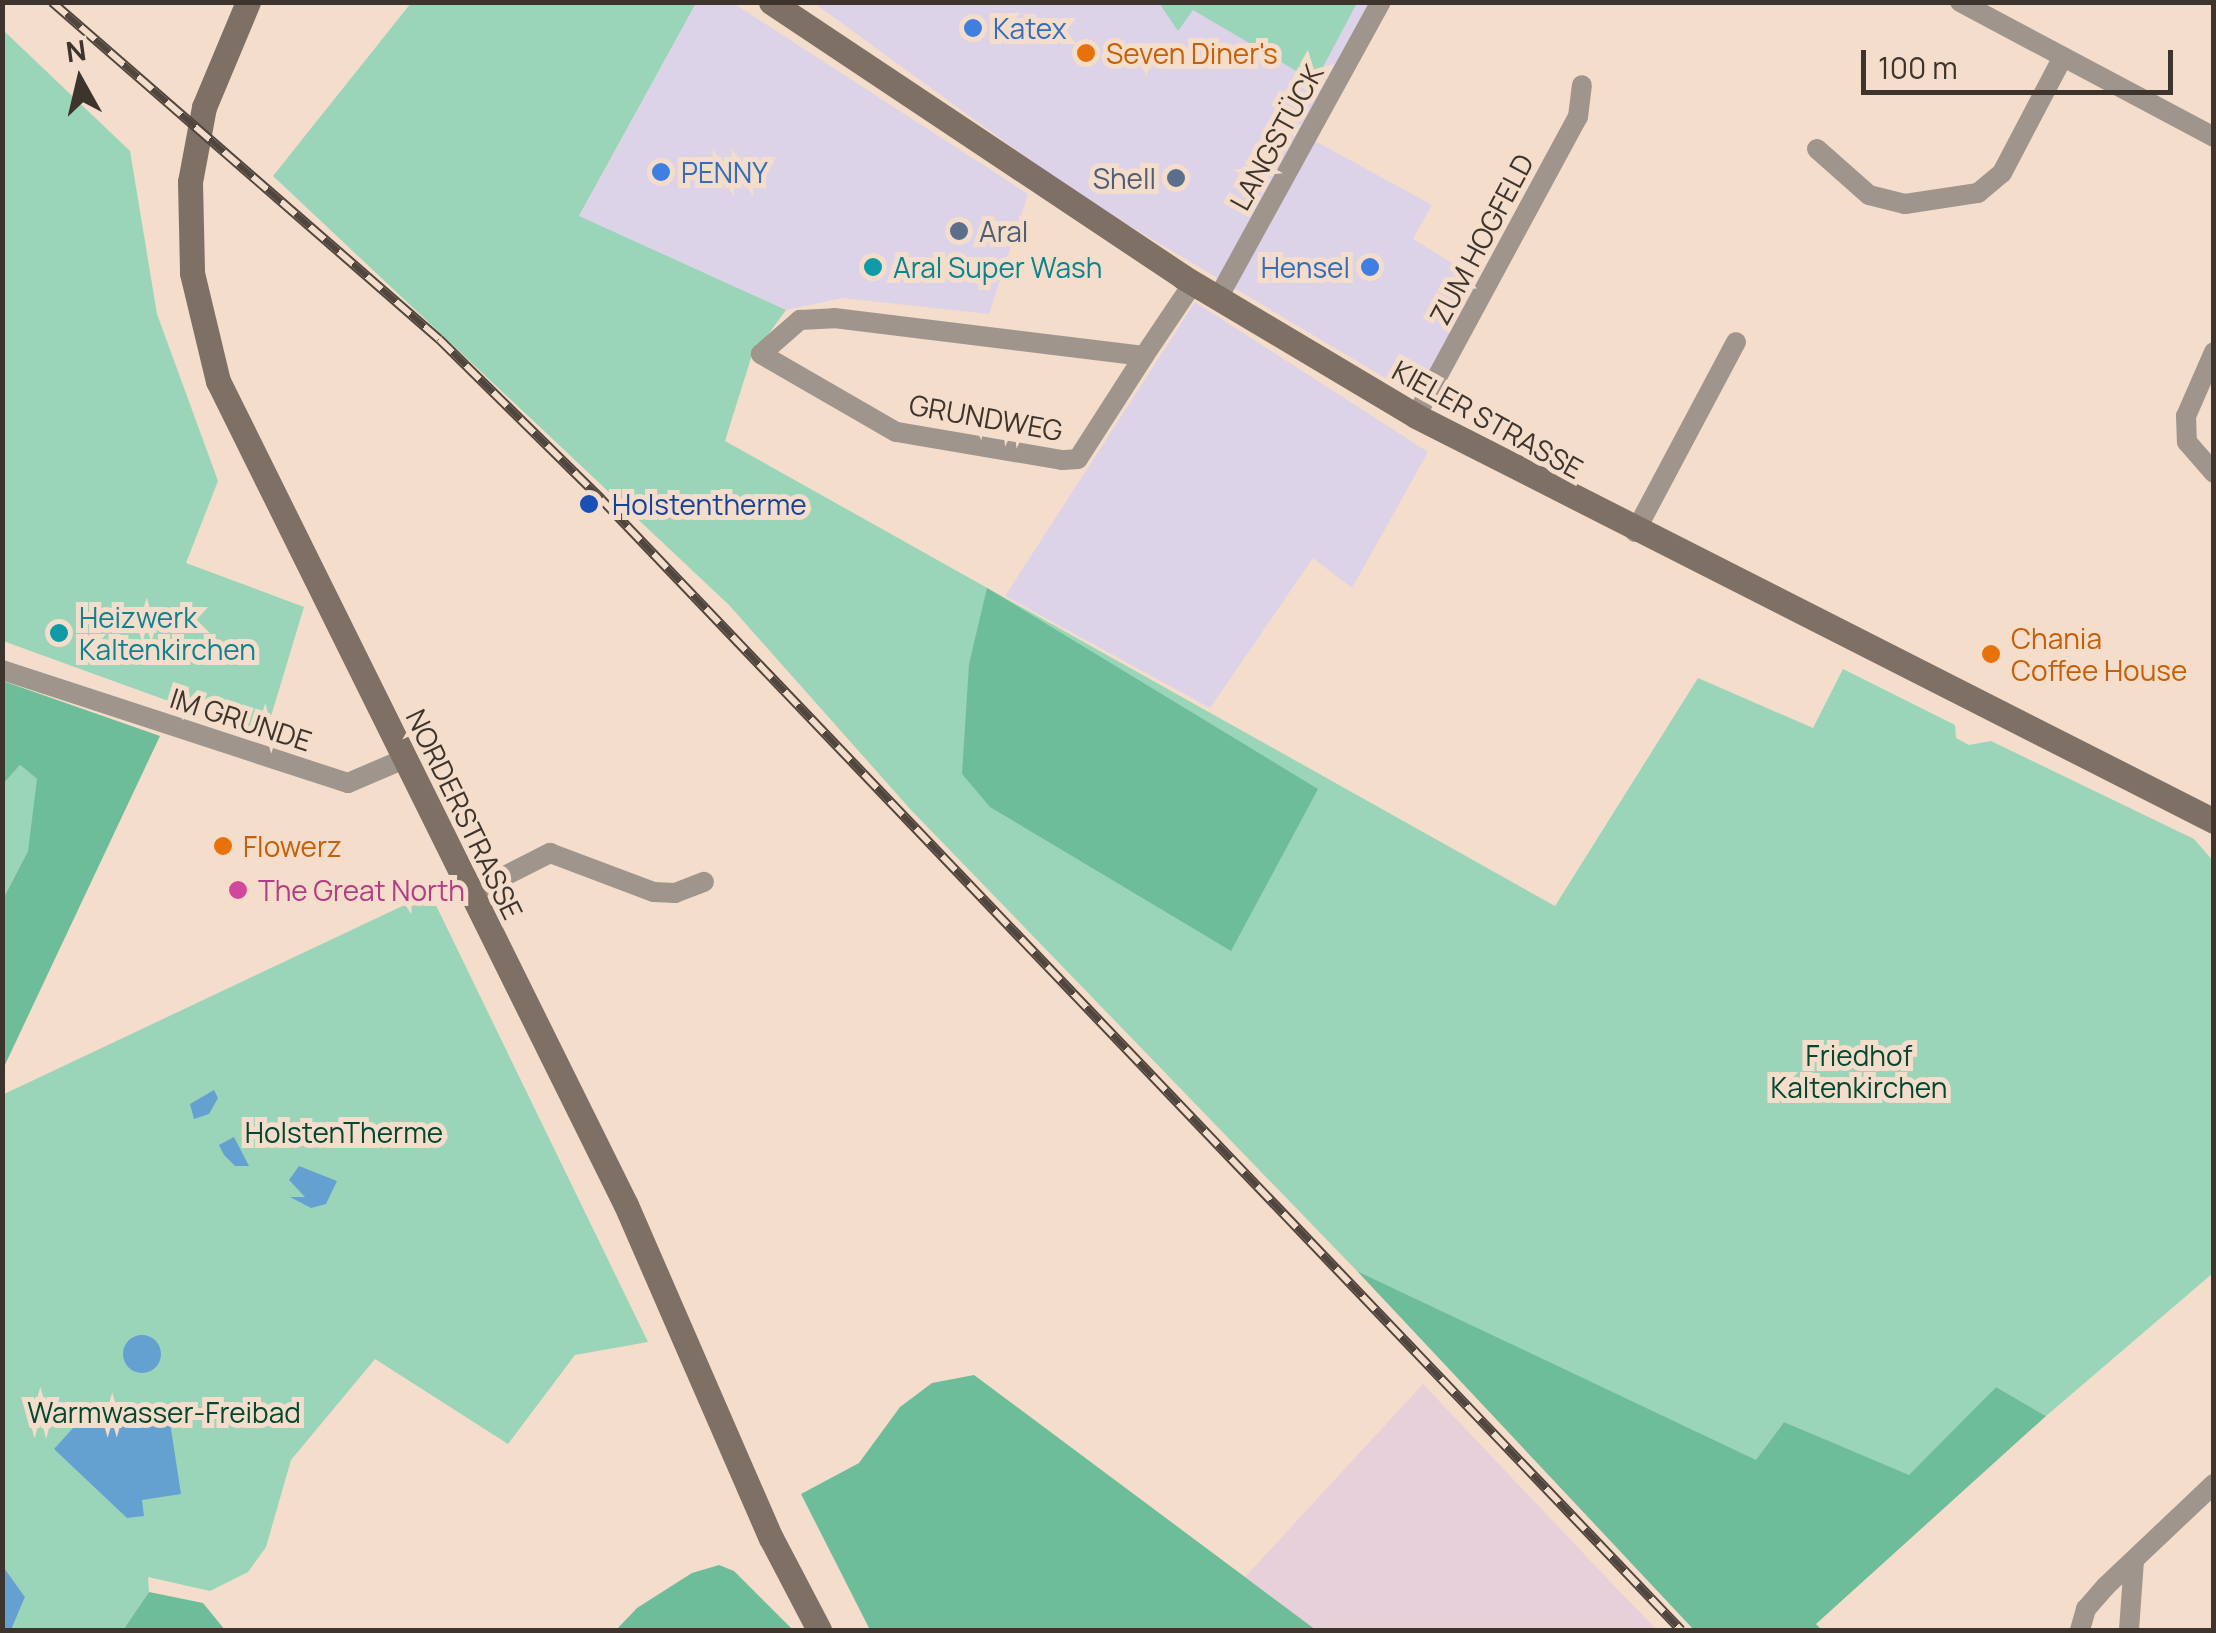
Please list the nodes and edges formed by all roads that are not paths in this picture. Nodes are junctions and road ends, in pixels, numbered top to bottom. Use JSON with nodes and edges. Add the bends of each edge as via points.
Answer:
{"nodes":[{"id":1,"x":248,"y":2,"type":"edge"},
{"id":2,"x":771,"y":2,"type":"edge"},
{"id":3,"x":1381,"y":2,"type":"edge"},
{"id":4,"x":1960,"y":2,"type":"edge"},
{"id":5,"x":2062,"y":57,"type":"junction"},
{"id":6,"x":1582,"y":84,"type":"dead end"},
{"id":7,"x":2214,"y":137,"type":"edge"},
{"id":8,"x":1817,"y":149,"type":"dead end"},
{"id":9,"x":1194,"y":283,"type":"junction"},
{"id":10,"x":1218,"y":298,"type":"junction"},
{"id":11,"x":1736,"y":342,"type":"dead end"},
{"id":12,"x":2214,"y":352,"type":"edge"},
{"id":13,"x":1144,"y":356,"type":"junction"},
{"id":14,"x":1416,"y":416,"type":"junction"},
{"id":15,"x":2214,"y":473,"type":"edge"},
{"id":16,"x":1635,"y":532,"type":"junction"},
{"id":17,"x":2,"y":670,"type":"edge"},
{"id":18,"x":404,"y":759,"type":"junction"},
{"id":19,"x":2214,"y":820,"type":"edge"},
{"id":20,"x":704,"y":882,"type":"dead end"},
{"id":21,"x":471,"y":893,"type":"junction"},
{"id":22,"x":2214,"y":1484,"type":"edge"},
{"id":23,"x":2134,"y":1561,"type":"junction"},
{"id":24,"x":819,"y":1630,"type":"edge"},
{"id":25,"x":2080,"y":1630,"type":"edge"},
{"id":26,"x":2129,"y":1630,"type":"edge"}],
"edges":[{"from":1,"to":18,"type":"main road","name":"NORDERSTRASSE","via":[[216,71],[194,148],[190,230],[197,302],[229,408]]},
{"from":2,"to":9,"type":"main road","name":"KIELER STRASSE"},
{"from":3,"to":10,"type":"street","name":"LANGSTÜCK"},
{"from":4,"to":5,"type":"street"},
{"from":5,"to":7,"type":"street"},
{"from":5,"to":8,"type":"street","via":[[2002,173],[1978,193],[1924,203],[1869,195]]},
{"from":6,"to":14,"type":"street","name":"ZUM HOGFELD","via":[[1578,117]]},
{"from":9,"to":10,"type":"main road","name":"KIELER STRASSE"},
{"from":9,"to":13,"type":"street","name":"GRUNDWEG"},
{"from":10,"to":14,"type":"main road","name":"KIELER STRASSE"},
{"from":11,"to":16,"type":"street"},
{"from":12,"to":15,"type":"street","via":[[2186,416],[2187,442]]},
{"from":13,"to":13,"type":"street","name":"GRUNDWEG","via":[[834,318],[800,320],[762,354],[896,432],[1062,460],[1078,459]]},
{"from":14,"to":16,"type":"main road","name":"KIELER STRASSE"},
{"from":16,"to":19,"type":"main road","name":"KIELER STRASSE"},
{"from":17,"to":18,"type":"street","name":"IM GRUNDE","via":[[348,783]]},
{"from":18,"to":21,"type":"main road","name":"NORDERSTRASSE"},
{"from":20,"to":21,"type":"street","via":[[676,893],[654,892],[550,853]]},
{"from":21,"to":24,"type":"main road","name":"NORDERSTRASSE","via":[[626,1206],[771,1538]]},
{"from":22,"to":23,"type":"street"},
{"from":23,"to":25,"type":"street","via":[[2086,1609]]},
{"from":23,"to":26,"type":"street"}]}
